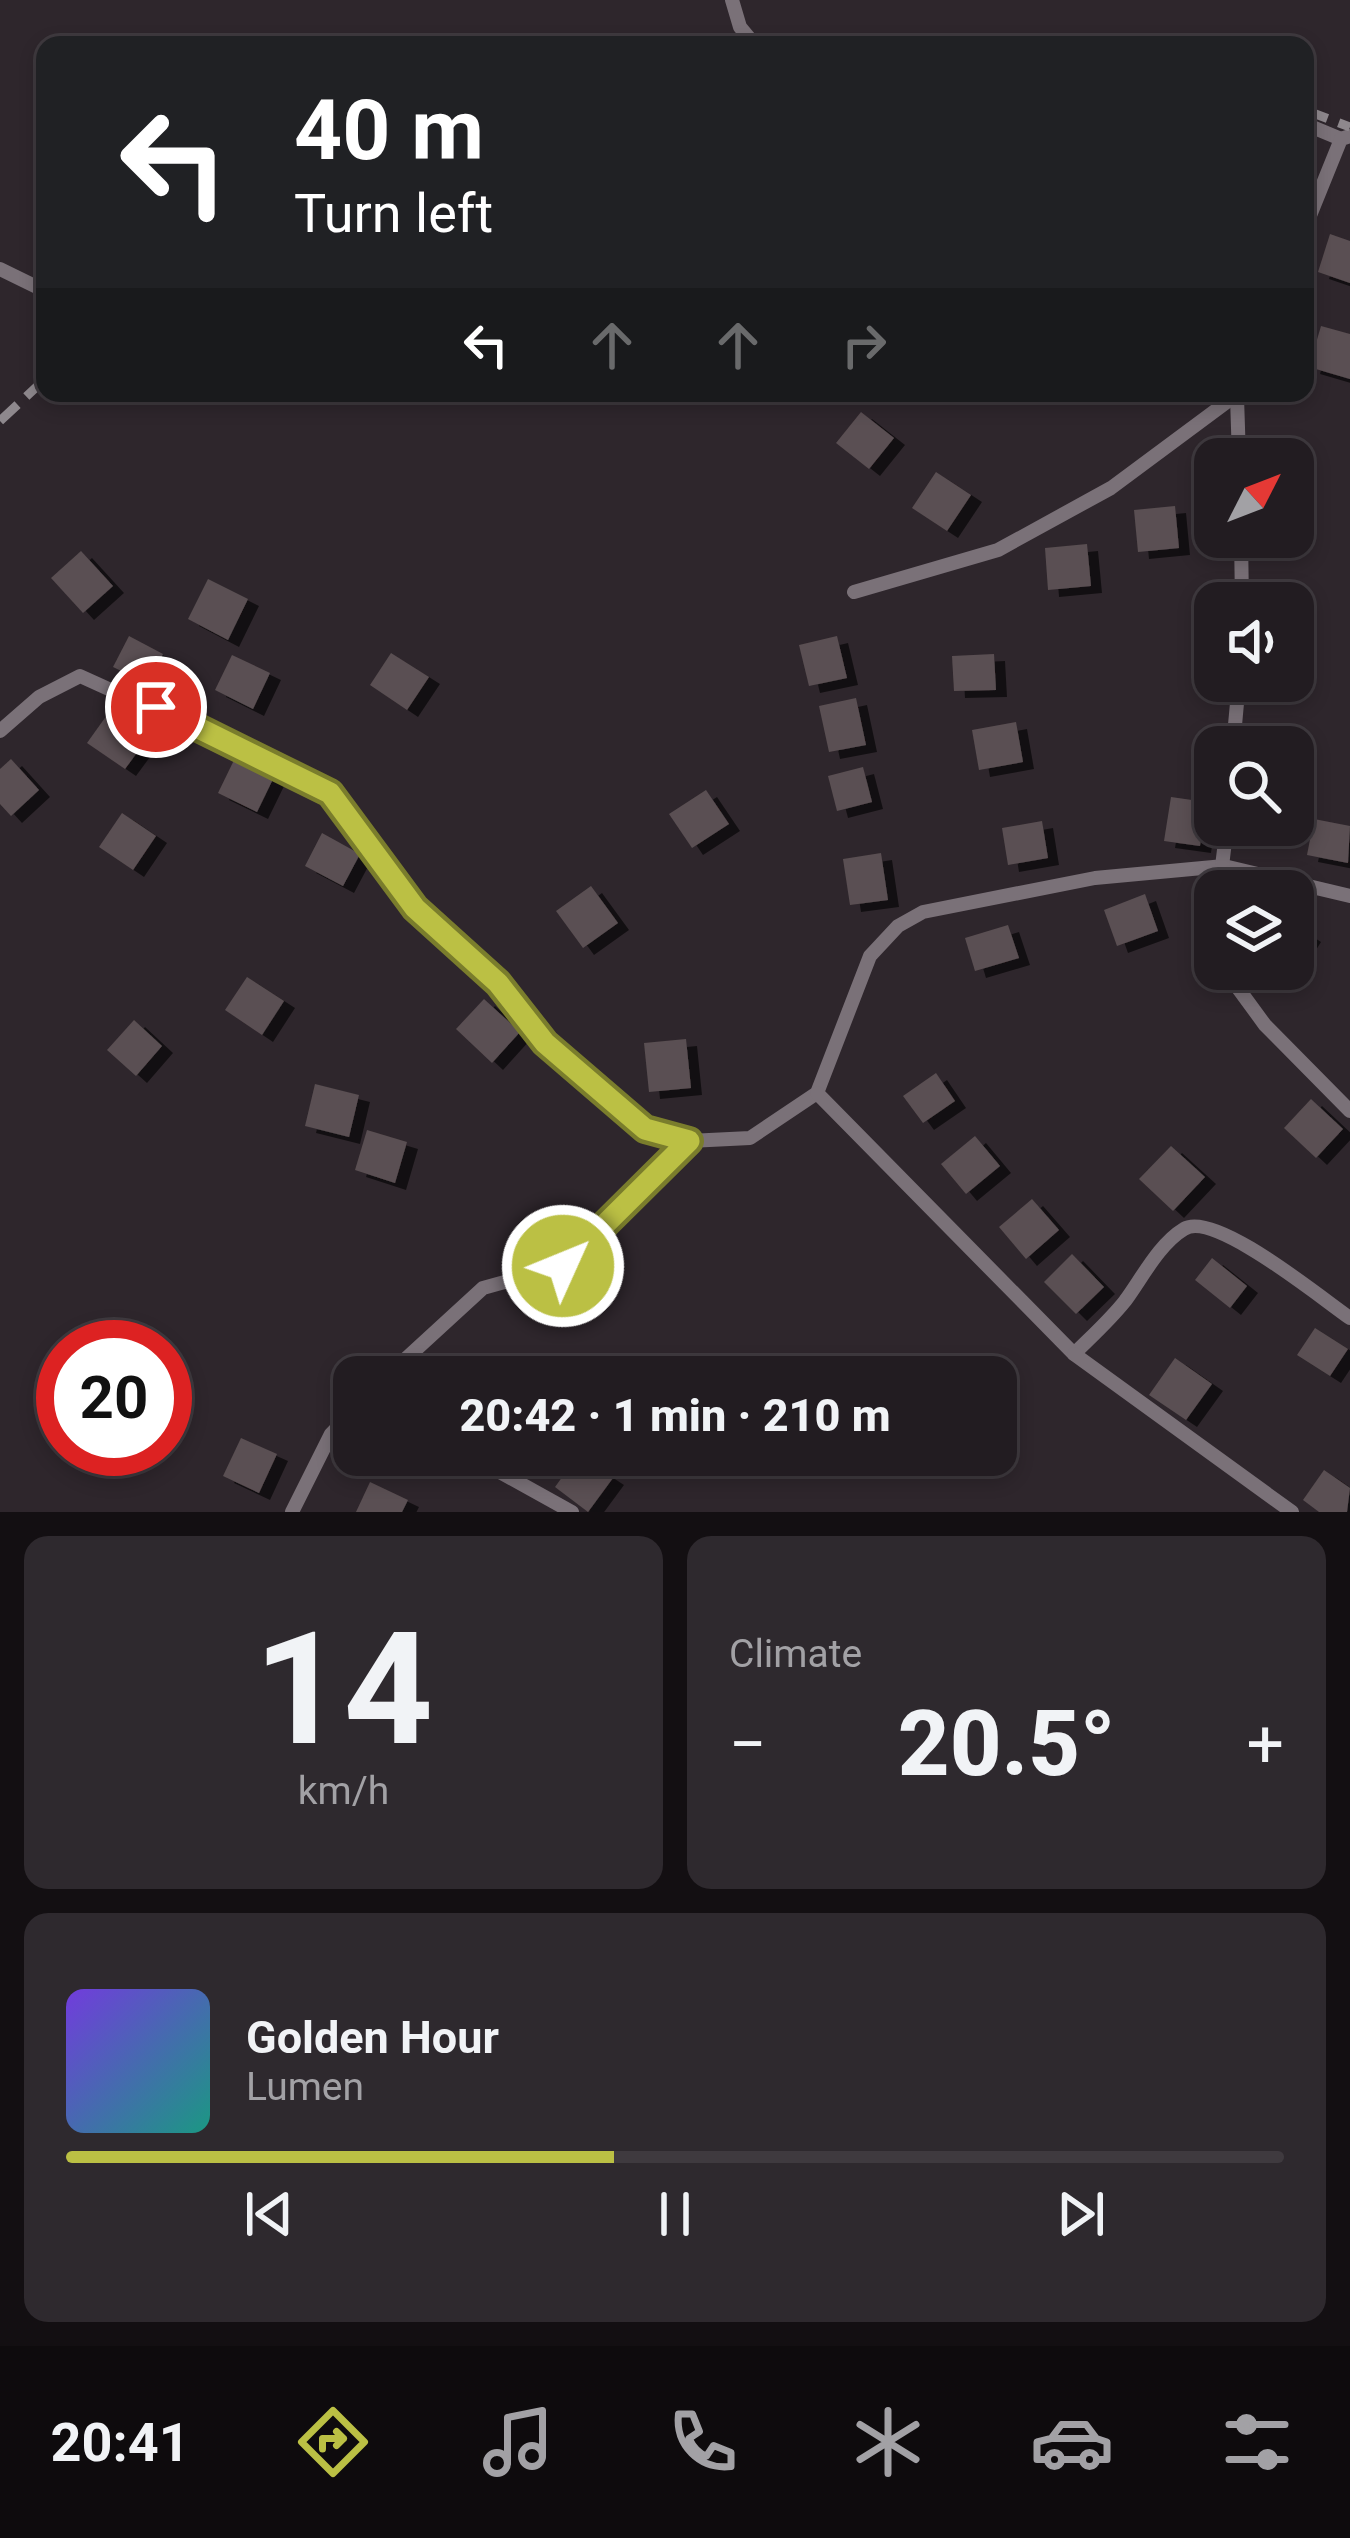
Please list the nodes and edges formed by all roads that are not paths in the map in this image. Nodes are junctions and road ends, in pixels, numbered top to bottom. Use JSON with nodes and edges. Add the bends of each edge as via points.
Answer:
{"nodes":[{"id":1,"x":732,"y":0,"type":"edge"},
{"id":2,"x":748,"y":36,"type":"edge"},
{"id":3,"x":1314,"y":127,"type":"edge"},
{"id":4,"x":1346,"y":138,"type":"edge"},
{"id":5,"x":1314,"y":208,"type":"edge"},
{"id":6,"x":0,"y":269,"type":"edge"},
{"id":7,"x":36,"y":287,"type":"edge"},
{"id":8,"x":1228,"y":402,"type":"edge"},
{"id":9,"x":1238,"y":402,"type":"edge"},
{"id":10,"x":1239,"y":438,"type":"edge"},
{"id":11,"x":854,"y":592,"type":"dead end"},
{"id":12,"x":0,"y":731,"type":"edge"},
{"id":13,"x":1225,"y":846,"type":"edge"},
{"id":14,"x":1224,"y":866,"type":"junction"},
{"id":15,"x":1223,"y":870,"type":"edge"},
{"id":16,"x":1350,"y":896,"type":"edge"},
{"id":17,"x":1239,"y":990,"type":"edge"},
{"id":18,"x":817,"y":1094,"type":"junction"},
{"id":19,"x":1350,"y":1111,"type":"edge"},
{"id":20,"x":689,"y":1141,"type":"junction"},
{"id":21,"x":1350,"y":1318,"type":"edge"},
{"id":22,"x":1074,"y":1354,"type":"junction"},
{"id":23,"x":409,"y":1356,"type":"edge"},
{"id":24,"x":333,"y":1433,"type":"edge"},
{"id":25,"x":507,"y":1476,"type":"edge"},
{"id":26,"x":292,"y":1512,"type":"edge"},
{"id":27,"x":572,"y":1512,"type":"edge"},
{"id":28,"x":1292,"y":1512,"type":"edge"}],
"edges":[{"from":1,"to":2,"type":"lane"},
{"from":3,"to":4,"type":"lane"},
{"from":4,"to":5,"type":"lane"},
{"from":6,"to":7,"type":"lane"},
{"from":8,"to":11,"type":"lane","via":[[1111,488],[998,550]]},
{"from":9,"to":10,"type":"lane"},
{"from":12,"to":20,"type":"lane","via":[[80,676],[308,779],[343,808],[435,931],[498,983],[599,1095],[645,1129]]},
{"from":13,"to":14,"type":"lane"},
{"from":14,"to":15,"type":"lane"},
{"from":14,"to":16,"type":"lane"},
{"from":14,"to":18,"type":"lane","via":[[1095,878],[923,912],[898,926],[870,956]]},
{"from":17,"to":19,"type":"lane"},
{"from":18,"to":20,"type":"lane","via":[[750,1138]]},
{"from":18,"to":22,"type":"lane"},
{"from":20,"to":23,"type":"lane","via":[[563,1266],[483,1288]]},
{"from":21,"to":22,"type":"lane","via":[[1232,1237],[1198,1224],[1171,1242]]},
{"from":22,"to":28,"type":"lane"},
{"from":24,"to":26,"type":"lane"},
{"from":25,"to":27,"type":"lane"}]}
